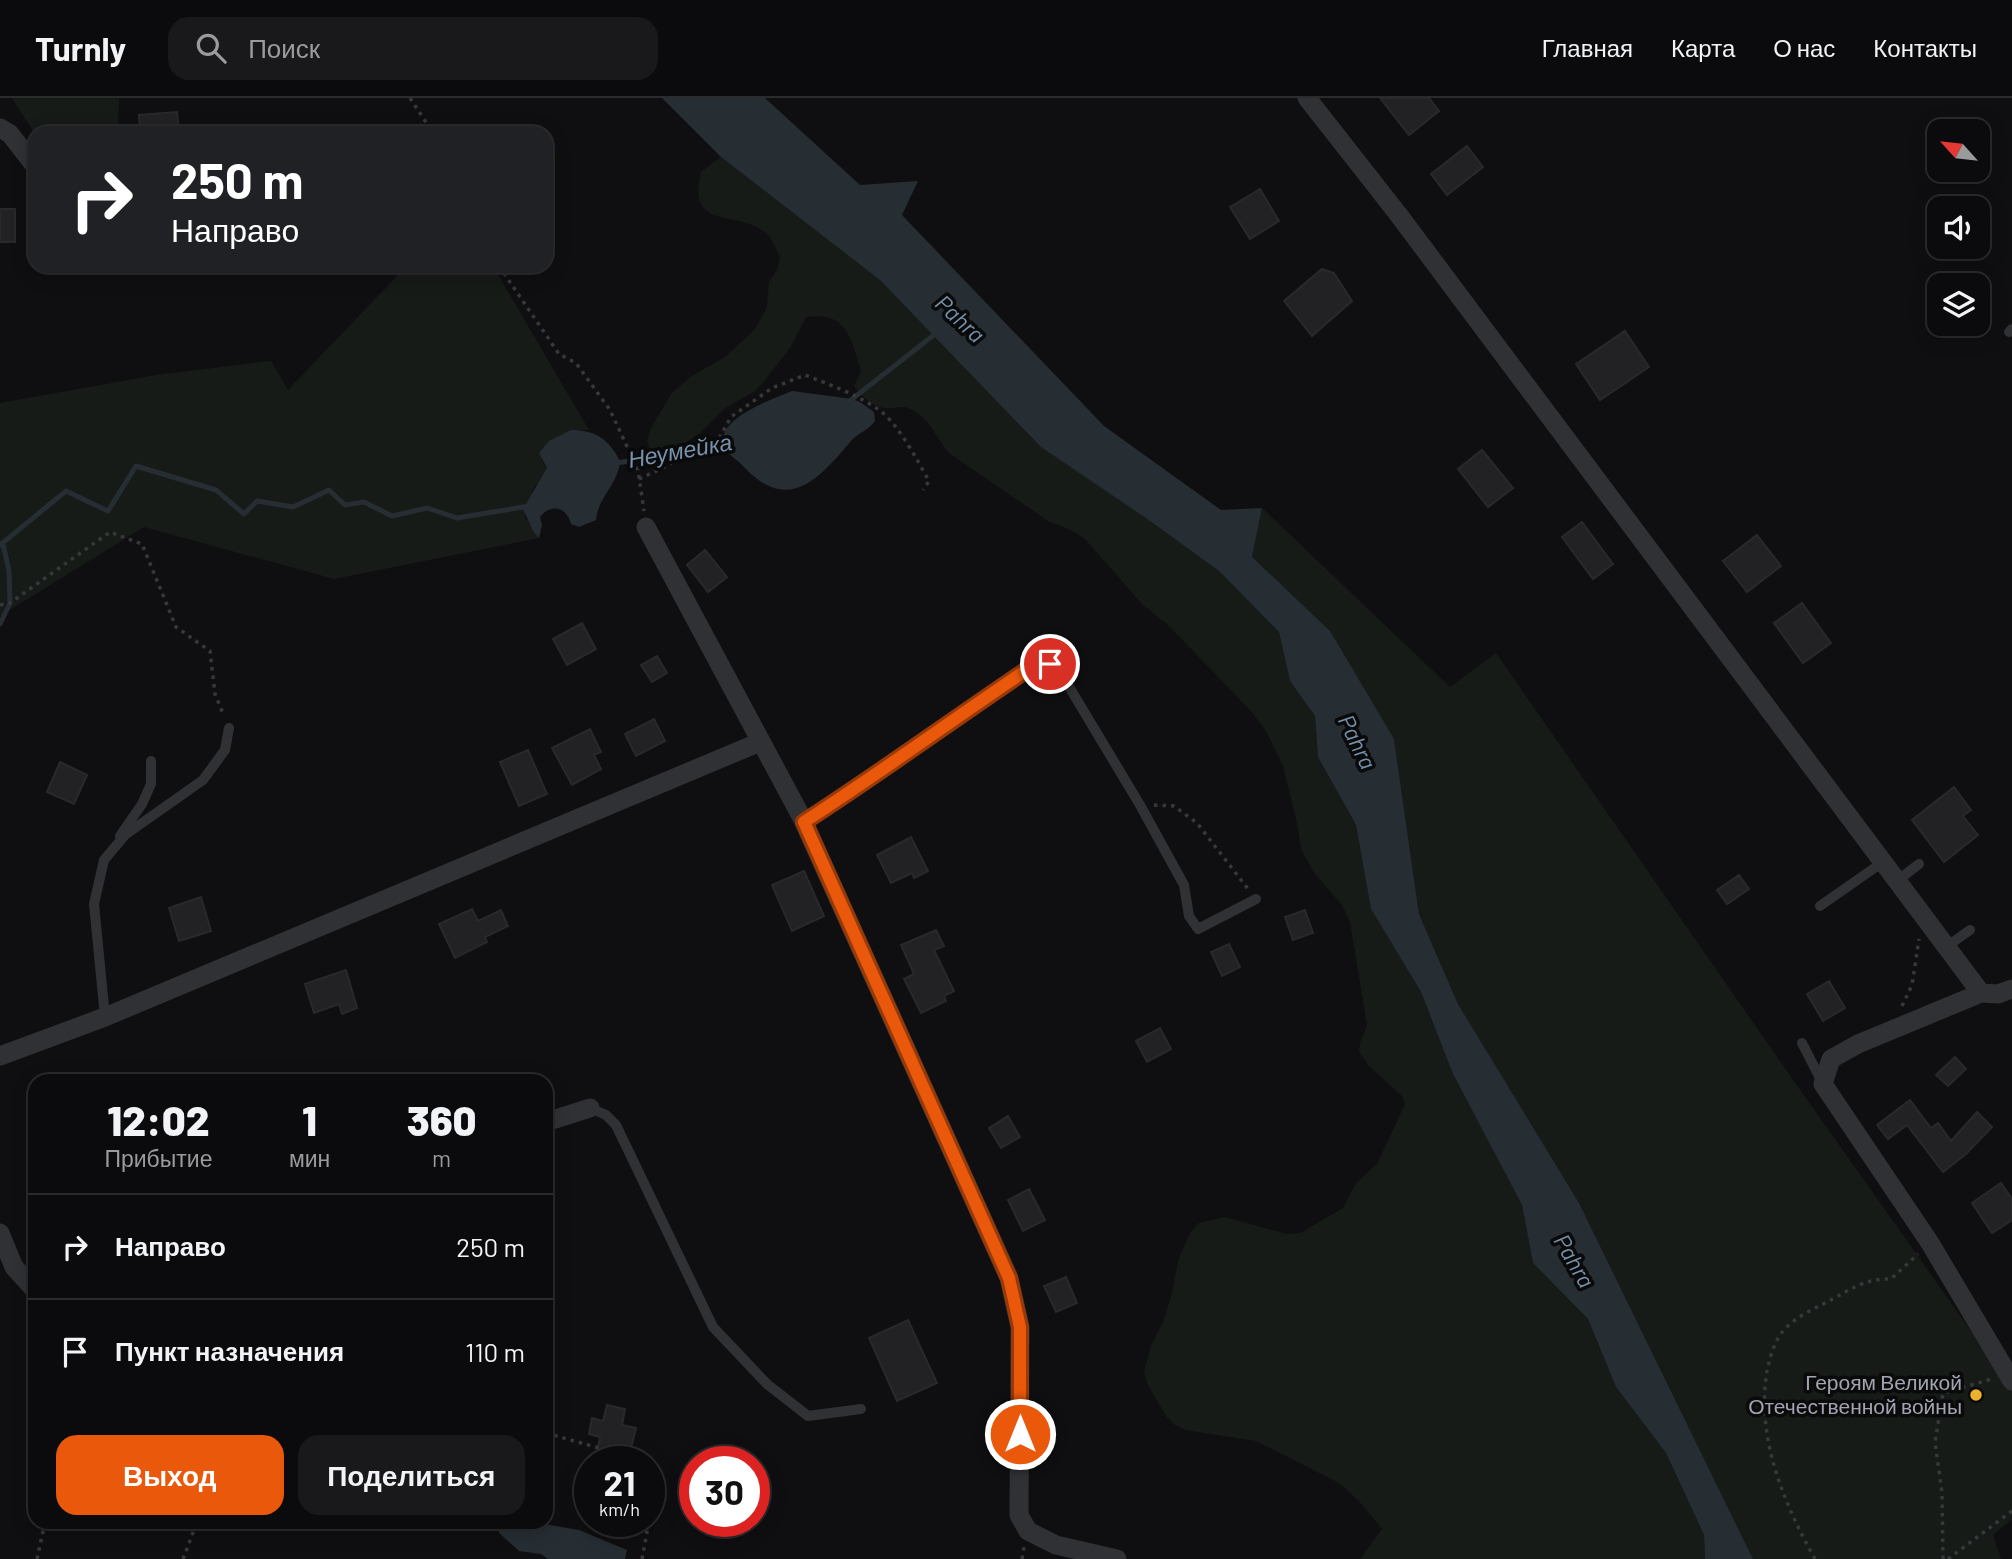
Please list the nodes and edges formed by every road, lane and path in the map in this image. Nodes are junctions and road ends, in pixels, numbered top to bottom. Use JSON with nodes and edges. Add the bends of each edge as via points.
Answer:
{"nodes":[{"id":1,"x":410,"y":98,"type":"edge"},
{"id":2,"x":1307,"y":98,"type":"edge"},
{"id":3,"x":428,"y":126,"type":"edge"},
{"id":4,"x":0,"y":128,"type":"edge"},
{"id":5,"x":28,"y":157,"type":"edge"},
{"id":6,"x":504,"y":273,"type":"edge"},
{"id":7,"x":639,"y":480,"type":"junction"},
{"id":8,"x":923,"y":490,"type":"dead end"},
{"id":9,"x":646,"y":527,"type":"joint"},
{"id":10,"x":0,"y":605,"type":"edge"},
{"id":11,"x":229,"y":728,"type":"joint"},
{"id":12,"x":760,"y":741,"type":"junction"},
{"id":13,"x":151,"y":761,"type":"dead end"},
{"id":14,"x":1140,"y":805,"type":"junction"},
{"id":15,"x":804,"y":822,"type":"junction"},
{"id":16,"x":104,"y":860,"type":"junction"},
{"id":17,"x":1883,"y":862,"type":"junction"},
{"id":18,"x":1919,"y":864,"type":"dead end"},
{"id":19,"x":1897,"y":881,"type":"junction"},
{"id":20,"x":1256,"y":899,"type":"joint"},
{"id":21,"x":1820,"y":906,"type":"dead end"},
{"id":22,"x":1922,"y":914,"type":"junction"},
{"id":23,"x":1970,"y":930,"type":"dead end"},
{"id":24,"x":1947,"y":947,"type":"junction"},
{"id":25,"x":2012,"y":989,"type":"edge"},
{"id":26,"x":1981,"y":993,"type":"junction"},
{"id":27,"x":105,"y":1017,"type":"junction"},
{"id":28,"x":1891,"y":1030,"type":"junction"},
{"id":29,"x":1802,"y":1043,"type":"dead end"},
{"id":30,"x":0,"y":1056,"type":"edge"},
{"id":31,"x":1823,"y":1084,"type":"junction"},
{"id":32,"x":590,"y":1108,"type":"joint"},
{"id":33,"x":553,"y":1120,"type":"edge"},
{"id":34,"x":0,"y":1233,"type":"edge"},
{"id":35,"x":1930,"y":1243,"type":"junction"},
{"id":36,"x":28,"y":1282,"type":"edge"},
{"id":37,"x":2010,"y":1378,"type":"edge"},
{"id":38,"x":862,"y":1409,"type":"dead end"},
{"id":39,"x":553,"y":1435,"type":"edge"},
{"id":40,"x":592,"y":1446,"type":"edge"},
{"id":41,"x":2012,"y":1511,"type":"edge"},
{"id":42,"x":43,"y":1529,"type":"edge"},
{"id":43,"x":194,"y":1529,"type":"edge"},
{"id":44,"x":646,"y":1537,"type":"edge"},
{"id":45,"x":37,"y":1559,"type":"edge"},
{"id":46,"x":183,"y":1559,"type":"edge"},
{"id":47,"x":642,"y":1559,"type":"edge"},
{"id":48,"x":1118,"y":1559,"type":"edge"},
{"id":49,"x":1815,"y":1559,"type":"edge"},
{"id":50,"x":1945,"y":1559,"type":"edge"}],
"edges":[{"from":1,"to":3,"type":"path"},
{"from":2,"to":17,"type":"street"},
{"from":4,"to":5,"type":"street"},
{"from":6,"to":7,"type":"path","via":[[559,354],[576,363],[610,410]]},
{"from":7,"to":8,"type":"path","via":[[668,465],[686,446],[718,440],[732,417],[772,388],[805,375],[884,414],[929,481]]},
{"from":7,"to":9,"type":"path"},
{"from":9,"to":12,"type":"street"},
{"from":10,"to":11,"type":"path","via":[[10,603],[110,533],[142,544],[176,627],[211,651],[215,694]]},
{"from":11,"to":16,"type":"lane","via":[[225,750],[203,780],[125,835]]},
{"from":12,"to":15,"type":"street"},
{"from":12,"to":27,"type":"street"},
{"from":13,"to":16,"type":"lane","via":[[151,784],[142,804]]},
{"from":14,"to":15,"type":"lane","via":[[1062,675],[1050,664],[1037,663]]},
{"from":14,"to":20,"type":"path","via":[[1174,806],[1198,823]]},
{"from":14,"to":20,"type":"lane","via":[[1184,885],[1189,916],[1198,929]]},
{"from":15,"to":48,"type":"street","via":[[1009,1278],[1020,1327],[1019,1515],[1028,1531],[1056,1545]]},
{"from":16,"to":27,"type":"lane","via":[[94,904]]},
{"from":17,"to":19,"type":"street"},
{"from":17,"to":21,"type":"lane"},
{"from":18,"to":19,"type":"lane"},
{"from":19,"to":22,"type":"street"},
{"from":22,"to":24,"type":"street"},
{"from":22,"to":28,"type":"path","via":[[1912,985]]},
{"from":23,"to":24,"type":"lane"},
{"from":24,"to":26,"type":"street"},
{"from":25,"to":26,"type":"street"},
{"from":26,"to":28,"type":"street"},
{"from":27,"to":30,"type":"street"},
{"from":28,"to":31,"type":"street","via":[[1831,1059]]},
{"from":29,"to":31,"type":"lane"},
{"from":31,"to":35,"type":"street"},
{"from":32,"to":33,"type":"street"},
{"from":32,"to":38,"type":"lane","via":[[616,1125],[713,1327],[767,1384],[808,1416]]},
{"from":34,"to":36,"type":"street","via":[[14,1267]]},
{"from":35,"to":37,"type":"street"},
{"from":35,"to":49,"type":"path","via":[[1891,1279],[1873,1278],[1794,1320],[1770,1354],[1765,1425],[1769,1449],[1795,1523]]},
{"from":37,"to":50,"type":"path","via":[[1943,1393],[1935,1442]]},
{"from":39,"to":40,"type":"path"},
{"from":41,"to":50,"type":"path"},
{"from":42,"to":45,"type":"path"},
{"from":43,"to":46,"type":"path"},
{"from":44,"to":47,"type":"path"}]}
